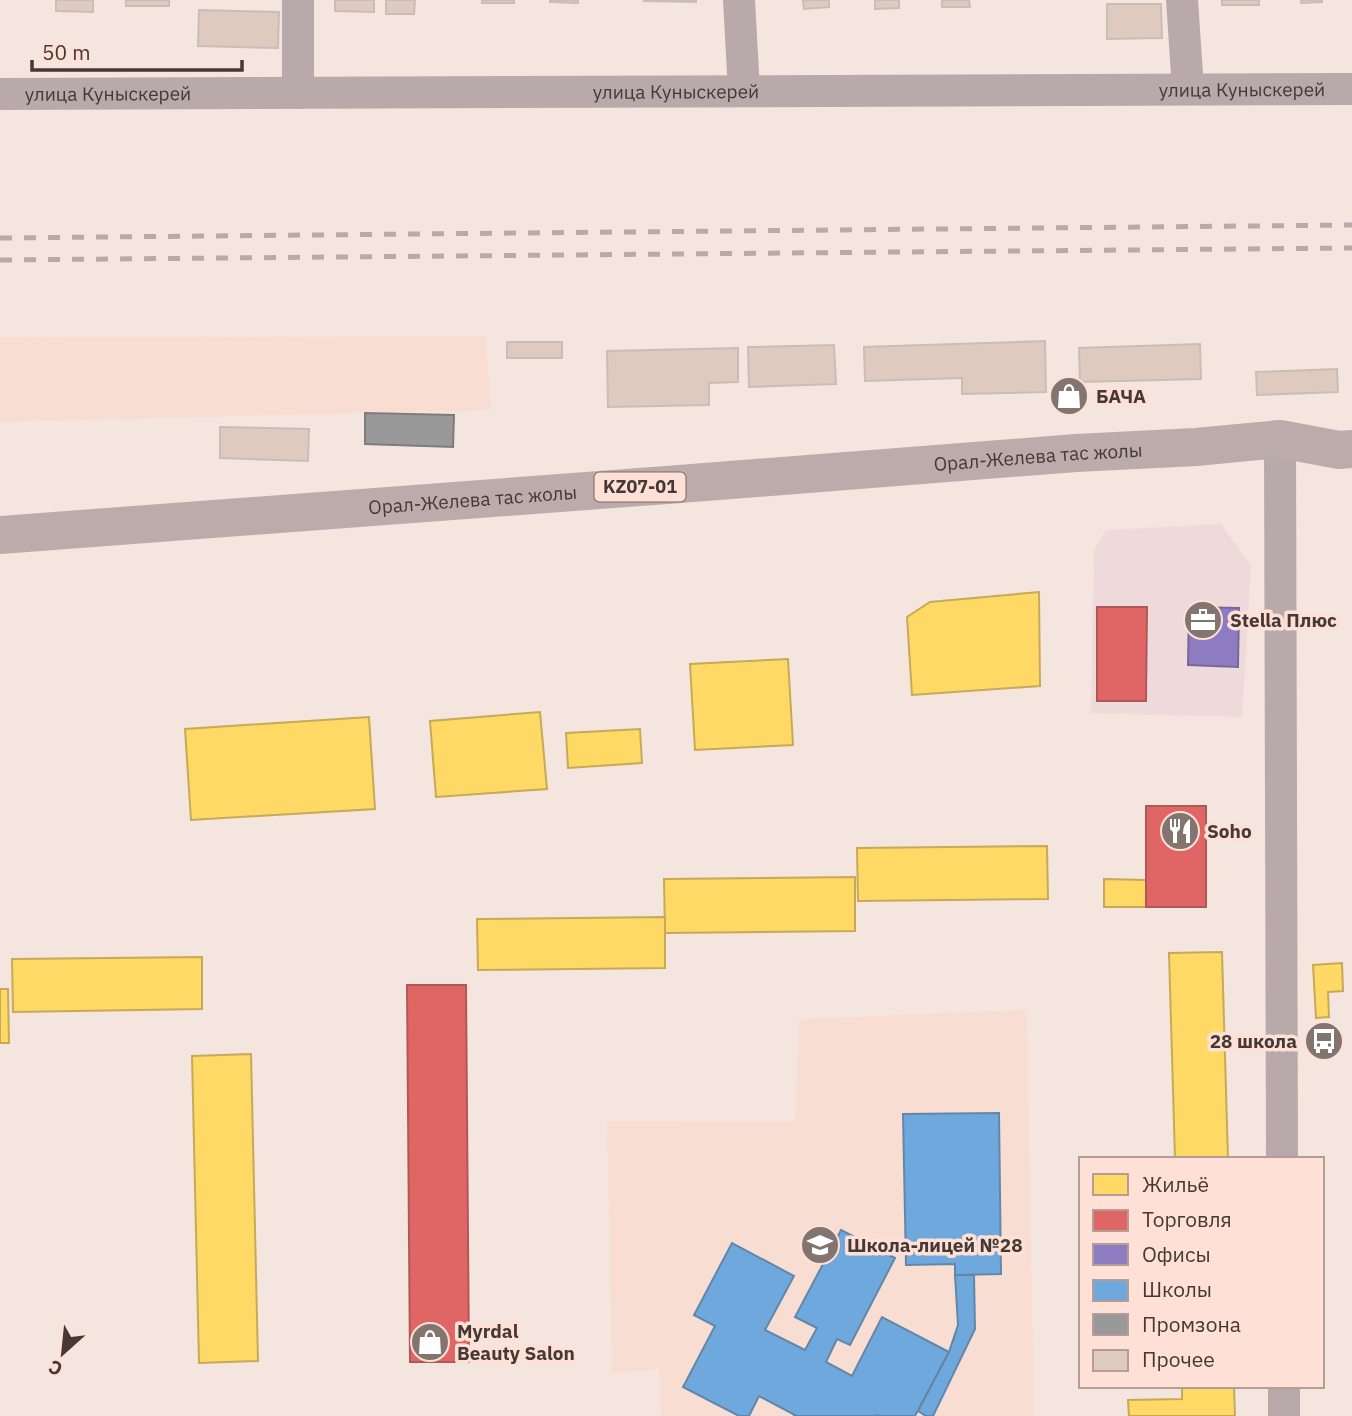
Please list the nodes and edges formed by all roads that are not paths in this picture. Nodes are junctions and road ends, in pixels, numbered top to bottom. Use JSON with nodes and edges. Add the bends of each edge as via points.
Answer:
{"nodes":[{"id":1,"x":298,"y":0,"type":"edge"},
{"id":2,"x":739,"y":0,"type":"edge"},
{"id":3,"x":1182,"y":0,"type":"edge"},
{"id":4,"x":1188,"y":89,"type":"junction"},
{"id":5,"x":1352,"y":89,"type":"edge"},
{"id":6,"x":744,"y":91,"type":"junction"},
{"id":7,"x":298,"y":93,"type":"junction"},
{"id":8,"x":0,"y":94,"type":"edge"},
{"id":9,"x":1280,"y":439,"type":"junction"},
{"id":10,"x":1352,"y":449,"type":"edge"},
{"id":11,"x":0,"y":535,"type":"edge"},
{"id":12,"x":1282,"y":1157,"type":"edge"},
{"id":13,"x":1284,"y":1388,"type":"edge"},
{"id":14,"x":1284,"y":1416,"type":"edge"}],
"edges":[{"from":1,"to":7,"type":"street"},
{"from":2,"to":6,"type":"street"},
{"from":3,"to":4,"type":"street"},
{"from":4,"to":5,"type":"street","name":"улица Куныскерей"},
{"from":4,"to":6,"type":"street","name":"улица Куныскерей"},
{"from":6,"to":7,"type":"street","name":"улица Куныскерей"},
{"from":7,"to":8,"type":"street","name":"улица Куныскерей"},
{"from":9,"to":10,"type":"main road","number":"KZ07-01"},
{"from":9,"to":11,"type":"main road","name":"Орал-Желева тас жолы","number":"KZ07-01"},
{"from":9,"to":12,"type":"street"},
{"from":13,"to":14,"type":"street"}]}
